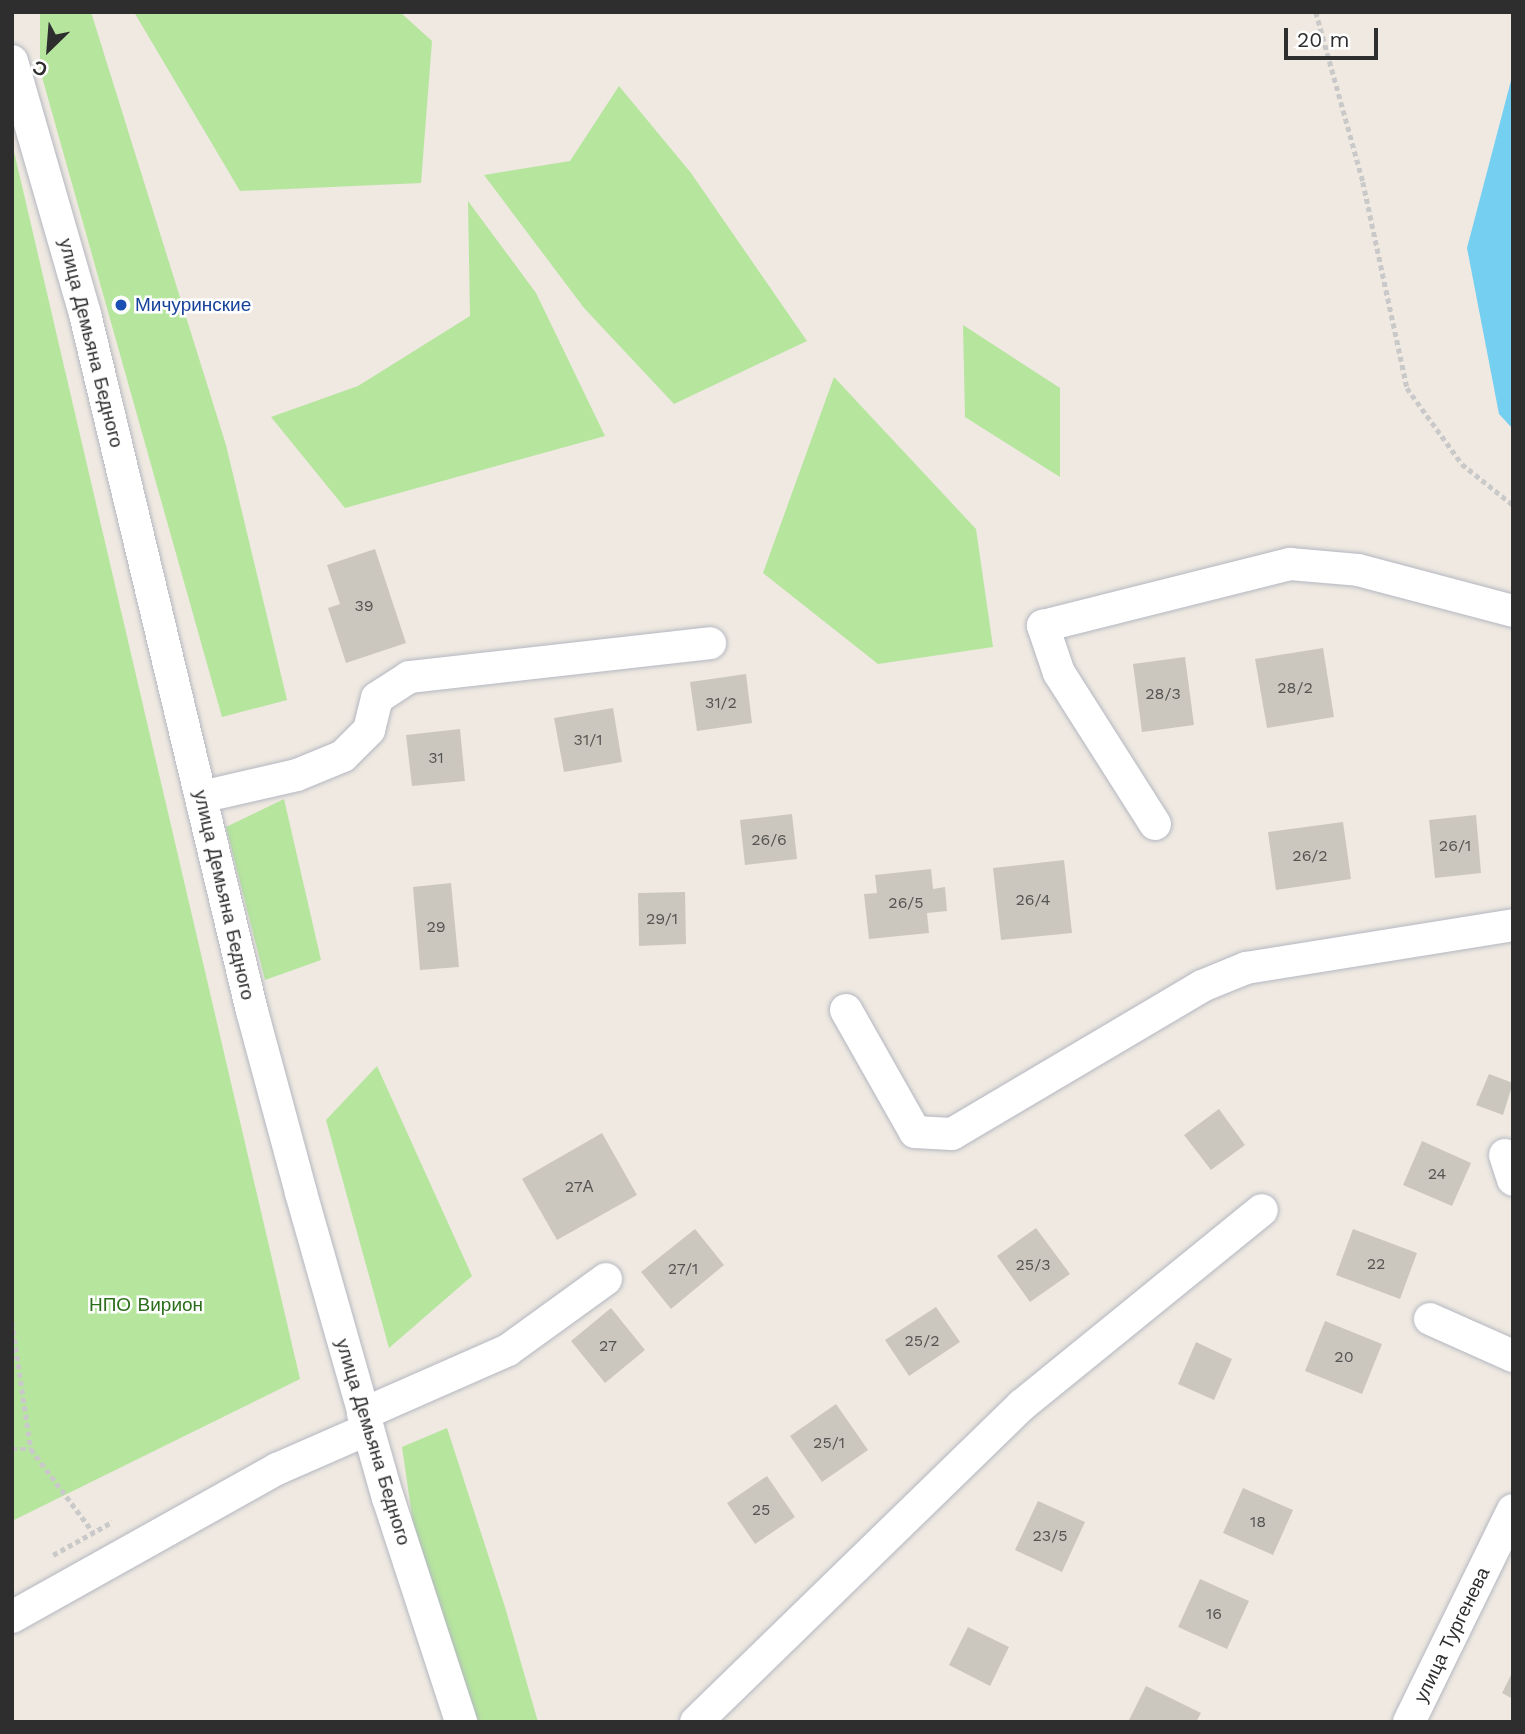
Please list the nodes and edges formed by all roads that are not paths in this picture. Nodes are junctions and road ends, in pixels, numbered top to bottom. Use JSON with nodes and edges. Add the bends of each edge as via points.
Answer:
{"nodes":[{"id":1,"x":12,"y":61,"type":"edge"},
{"id":2,"x":1513,"y":611,"type":"edge"},
{"id":3,"x":710,"y":643,"type":"dead end"},
{"id":4,"x":201,"y":797,"type":"junction"},
{"id":5,"x":1155,"y":824,"type":"dead end"},
{"id":6,"x":1513,"y":925,"type":"edge"},
{"id":7,"x":846,"y":1010,"type":"dead end"},
{"id":8,"x":1262,"y":1210,"type":"dead end"},
{"id":9,"x":606,"y":1279,"type":"dead end"},
{"id":10,"x":1430,"y":1319,"type":"dead end"},
{"id":11,"x":1513,"y":1356,"type":"edge"},
{"id":12,"x":366,"y":1422,"type":"junction"},
{"id":13,"x":1513,"y":1510,"type":"edge"},
{"id":14,"x":12,"y":1617,"type":"edge"},
{"id":15,"x":461,"y":1722,"type":"edge"},
{"id":16,"x":696,"y":1722,"type":"edge"},
{"id":17,"x":1409,"y":1722,"type":"edge"}],
"edges":[{"from":1,"to":4,"type":"street","name":"улица Демьяна Бедного","via":[[82,303]]},
{"from":2,"to":5,"type":"street","via":[[1358,570],[1290,564],[1043,626],[1059,673]]},
{"from":3,"to":4,"type":"street","via":[[409,677],[377,698],[369,730],[342,756],[297,775]]},
{"from":4,"to":12,"type":"street","name":"улица Демьяна Бедного","via":[[252,1011]]},
{"from":6,"to":7,"type":"street","via":[[1247,968],[1202,986],[952,1133],[915,1132]]},
{"from":8,"to":16,"type":"street","via":[[1022,1405]]},
{"from":9,"to":12,"type":"street","via":[[508,1350]]},
{"from":10,"to":11,"type":"street"},
{"from":12,"to":14,"type":"street"},
{"from":12,"to":15,"type":"street","name":"улица Демьяна Бедного"},
{"from":13,"to":17,"type":"street","name":"улица Тургенева"}]}
